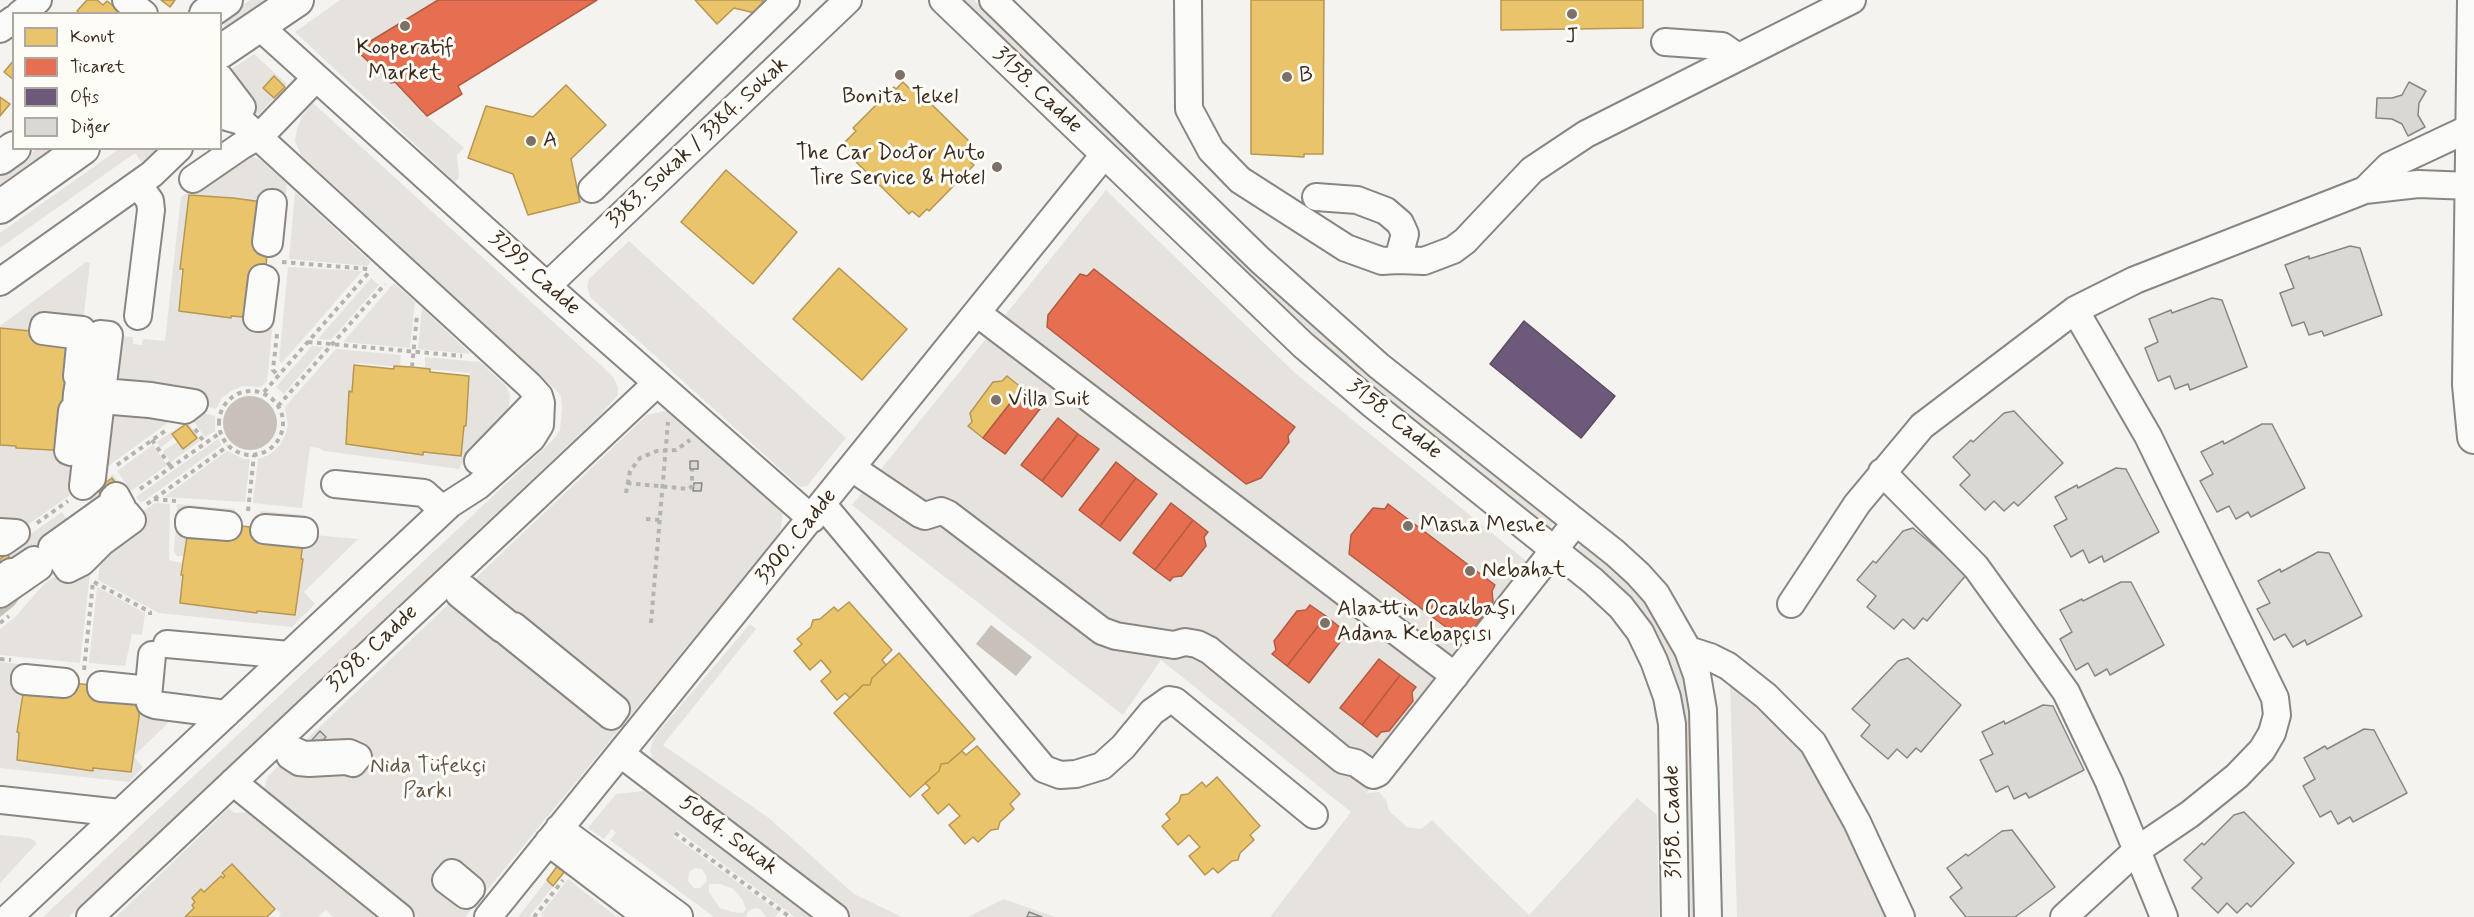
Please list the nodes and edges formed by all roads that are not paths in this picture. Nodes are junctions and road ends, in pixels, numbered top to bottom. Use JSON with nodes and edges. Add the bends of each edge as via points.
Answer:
{"nodes":[{"id":1,"x":38,"y":0,"type":"edge"},
{"id":2,"x":126,"y":0,"type":"edge"},
{"id":3,"x":226,"y":0,"type":"edge"},
{"id":4,"x":297,"y":0,"type":"edge"},
{"id":5,"x":786,"y":0,"type":"edge"},
{"id":6,"x":848,"y":0,"type":"edge"},
{"id":7,"x":942,"y":0,"type":"edge"},
{"id":8,"x":993,"y":0,"type":"edge"},
{"id":9,"x":1188,"y":0,"type":"edge"},
{"id":10,"x":1852,"y":0,"type":"edge"},
{"id":11,"x":2474,"y":0,"type":"edge"},
{"id":12,"x":23,"y":12,"type":"edge"},
{"id":13,"x":141,"y":12,"type":"edge"},
{"id":14,"x":209,"y":12,"type":"edge"},
{"id":15,"x":259,"y":26,"type":"junction"},
{"id":16,"x":1665,"y":42,"type":"dead end"},
{"id":17,"x":222,"y":51,"type":"edge"},
{"id":18,"x":1735,"y":58,"type":"junction"},
{"id":19,"x":316,"y":78,"type":"junction"},
{"id":20,"x":222,"y":81,"type":"edge"},
{"id":21,"x":222,"y":90,"type":"edge"},
{"id":22,"x":680,"y":105,"type":"junction"},
{"id":23,"x":222,"y":116,"type":"edge"},
{"id":24,"x":710,"y":131,"type":"junction"},
{"id":25,"x":259,"y":137,"type":"junction"},
{"id":26,"x":2472,"y":145,"type":"edge"},
{"id":27,"x":80,"y":150,"type":"edge"},
{"id":28,"x":177,"y":150,"type":"edge"},
{"id":29,"x":1104,"y":155,"type":"junction"},
{"id":30,"x":193,"y":179,"type":"dead end"},
{"id":31,"x":138,"y":184,"type":"junction"},
{"id":32,"x":2471,"y":186,"type":"junction"},
{"id":33,"x":592,"y":189,"type":"dead end"},
{"id":34,"x":2365,"y":190,"type":"junction"},
{"id":35,"x":1316,"y":197,"type":"dead end"},
{"id":36,"x":0,"y":207,"type":"edge"},
{"id":37,"x":1398,"y":261,"type":"junction"},
{"id":38,"x":0,"y":282,"type":"edge"},
{"id":39,"x":547,"y":285,"type":"junction"},
{"id":40,"x":2075,"y":310,"type":"junction"},
{"id":41,"x":977,"y":313,"type":"junction"},
{"id":42,"x":138,"y":316,"type":"dead end"},
{"id":43,"x":664,"y":389,"type":"junction"},
{"id":44,"x":540,"y":398,"type":"junction"},
{"id":45,"x":2474,"y":437,"type":"edge"},
{"id":46,"x":478,"y":460,"type":"dead end"},
{"id":47,"x":852,"y":468,"type":"junction"},
{"id":48,"x":1882,"y":472,"type":"junction"},
{"id":49,"x":336,"y":483,"type":"dead end"},
{"id":50,"x":83,"y":486,"type":"joint"},
{"id":51,"x":443,"y":510,"type":"junction"},
{"id":52,"x":817,"y":512,"type":"junction"},
{"id":53,"x":1576,"y":522,"type":"junction"},
{"id":54,"x":0,"y":532,"type":"edge"},
{"id":55,"x":0,"y":542,"type":"edge"},
{"id":56,"x":1553,"y":550,"type":"junction"},
{"id":57,"x":0,"y":584,"type":"edge"},
{"id":58,"x":0,"y":594,"type":"edge"},
{"id":59,"x":1791,"y":604,"type":"dead end"},
{"id":60,"x":1688,"y":650,"type":"junction"},
{"id":61,"x":289,"y":655,"type":"junction"},
{"id":62,"x":1455,"y":676,"type":"junction"},
{"id":63,"x":226,"y":714,"type":"junction"},
{"id":64,"x":621,"y":754,"type":"junction"},
{"id":65,"x":232,"y":782,"type":"junction"},
{"id":66,"x":1,"y":800,"type":"edge"},
{"id":67,"x":120,"y":813,"type":"junction"},
{"id":68,"x":1314,"y":815,"type":"dead end"},
{"id":69,"x":554,"y":835,"type":"junction"},
{"id":70,"x":2137,"y":850,"type":"junction"},
{"id":71,"x":582,"y":860,"type":"junction"},
{"id":72,"x":477,"y":905,"type":"edge"},
{"id":73,"x":679,"y":916,"type":"edge"},
{"id":74,"x":9,"y":917,"type":"edge"},
{"id":75,"x":90,"y":917,"type":"edge"},
{"id":76,"x":400,"y":917,"type":"edge"},
{"id":77,"x":647,"y":917,"type":"edge"},
{"id":78,"x":835,"y":917,"type":"edge"},
{"id":79,"x":1675,"y":917,"type":"edge"},
{"id":80,"x":1708,"y":917,"type":"edge"},
{"id":81,"x":1901,"y":917,"type":"edge"},
{"id":82,"x":2064,"y":917,"type":"edge"},
{"id":83,"x":2164,"y":917,"type":"edge"}],
"edges":[{"from":1,"to":12,"type":"street"},
{"from":2,"to":13,"type":"street"},
{"from":3,"to":14,"type":"main road"},
{"from":4,"to":15,"type":"main road"},
{"from":5,"to":22,"type":"street"},
{"from":6,"to":24,"type":"street","name":"3383. Sokak / 3384. Sokak"},
{"from":7,"to":29,"type":"street","name":"3158. Cadde"},
{"from":8,"to":53,"type":"street","name":"3158. Cadde","via":[[1260,260],[1379,366]]},
{"from":9,"to":37,"type":"street","via":[[1189,109],[1211,150],[1240,180],[1346,248],[1382,261]]},
{"from":10,"to":18,"type":"street"},
{"from":11,"to":26,"type":"main road"},
{"from":15,"to":17,"type":"main road"},
{"from":15,"to":19,"type":"street","name":"3299. Cadde"},
{"from":16,"to":18,"type":"street","via":[[1716,44],[1727,48]]},
{"from":18,"to":37,"type":"street","via":[[1613,119],[1559,151],[1532,170],[1453,250],[1424,261]]},
{"from":19,"to":25,"type":"street"},
{"from":19,"to":39,"type":"street","name":"3299. Cadde"},
{"from":20,"to":21,"type":"street","via":[[242,107],[231,102]]},
{"from":22,"to":24,"type":"street"},
{"from":22,"to":33,"type":"street"},
{"from":23,"to":25,"type":"street","via":[[241,121]]},
{"from":24,"to":39,"type":"street","name":"3383. Sokak / 3384. Sokak"},
{"from":25,"to":30,"type":"street"},
{"from":25,"to":44,"type":"street"},
{"from":26,"to":32,"type":"main road"},
{"from":26,"to":34,"type":"street","via":[[2389,166]]},
{"from":27,"to":36,"type":"main road"},
{"from":28,"to":31,"type":"street"},
{"from":29,"to":41,"type":"street","name":"3300. Cadde"},
{"from":29,"to":56,"type":"street","name":"3158. Cadde","via":[[1303,345]]},
{"from":31,"to":38,"type":"street"},
{"from":31,"to":42,"type":"street","via":[[150,201],[151,210]]},
{"from":32,"to":34,"type":"street","via":[[2418,184]]},
{"from":32,"to":45,"type":"main road","via":[[2469,385]]},
{"from":34,"to":40,"type":"street","via":[[2135,280]]},
{"from":35,"to":37,"type":"street","via":[[1357,201],[1386,211],[1400,223],[1405,234]]},
{"from":39,"to":43,"type":"street","name":"3299. Cadde"},
{"from":40,"to":48,"type":"street","via":[[1922,426]]},
{"from":40,"to":70,"type":"street","via":[[2148,436],[2275,698],[2277,715],[2262,750],[2237,776]]},
{"from":41,"to":47,"type":"street","name":"3300. Cadde"},
{"from":41,"to":62,"type":"street"},
{"from":43,"to":52,"type":"street","name":"3299. Cadde"},
{"from":43,"to":65,"type":"street","name":"3298. Cadde"},
{"from":44,"to":46,"type":"street"},
{"from":44,"to":51,"type":"street","via":[[542,418],[532,438],[478,486]]},
{"from":47,"to":52,"type":"street","name":"3300. Cadde"},
{"from":47,"to":62,"type":"street","via":[[920,514],[948,514],[1102,631],[1173,645],[1197,644],[1209,650],[1343,760],[1356,763],[1373,775]]},
{"from":48,"to":59,"type":"street"},
{"from":48,"to":70,"type":"street","via":[[1976,567],[2066,692]]},
{"from":49,"to":51,"type":"street","via":[[421,492]]},
{"from":50,"to":50,"type":"street","via":[[92,478],[101,400],[185,410],[194,403],[102,392],[109,335],[100,334],[94,383],[79,382],[76,406],[92,408]]},
{"from":51,"to":61,"type":"street"},
{"from":52,"to":64,"type":"street","name":"3300. Cadde"},
{"from":52,"to":68,"type":"street","name":"3299. Cadde","via":[[1044,769],[1060,775],[1102,766],[1152,712],[1169,700],[1175,701]]},
{"from":53,"to":56,"type":"street"},
{"from":53,"to":60,"type":"street","name":"3158. Cadde","via":[[1656,594]]},
{"from":54,"to":55,"type":"street","via":[[16,533]]},
{"from":56,"to":62,"type":"street"},
{"from":56,"to":79,"type":"street","name":"3158. Cadde","via":[[1621,607],[1640,632],[1667,697],[1672,724]]},
{"from":57,"to":58,"type":"street","via":[[11,572],[34,560],[39,567]]},
{"from":60,"to":80,"type":"street","name":"3158. Cadde","via":[[1703,710]]},
{"from":60,"to":81,"type":"street","via":[[1728,666],[1766,696],[1813,743],[1857,822]]},
{"from":61,"to":63,"type":"street"},
{"from":61,"to":63,"type":"street","via":[[159,650],[150,703]]},
{"from":63,"to":67,"type":"street"},
{"from":64,"to":69,"type":"street","name":"3300. Cadde"},
{"from":64,"to":78,"type":"street","name":"5084. Sokak"},
{"from":65,"to":75,"type":"street","name":"3298. Cadde"},
{"from":65,"to":76,"type":"street"},
{"from":66,"to":67,"type":"street"},
{"from":67,"to":74,"type":"street"},
{"from":69,"to":71,"type":"street"},
{"from":69,"to":72,"type":"street","name":"3300. Cadde"},
{"from":70,"to":82,"type":"street"},
{"from":70,"to":83,"type":"street"},
{"from":71,"to":73,"type":"street"},
{"from":71,"to":77,"type":"street"}]}
